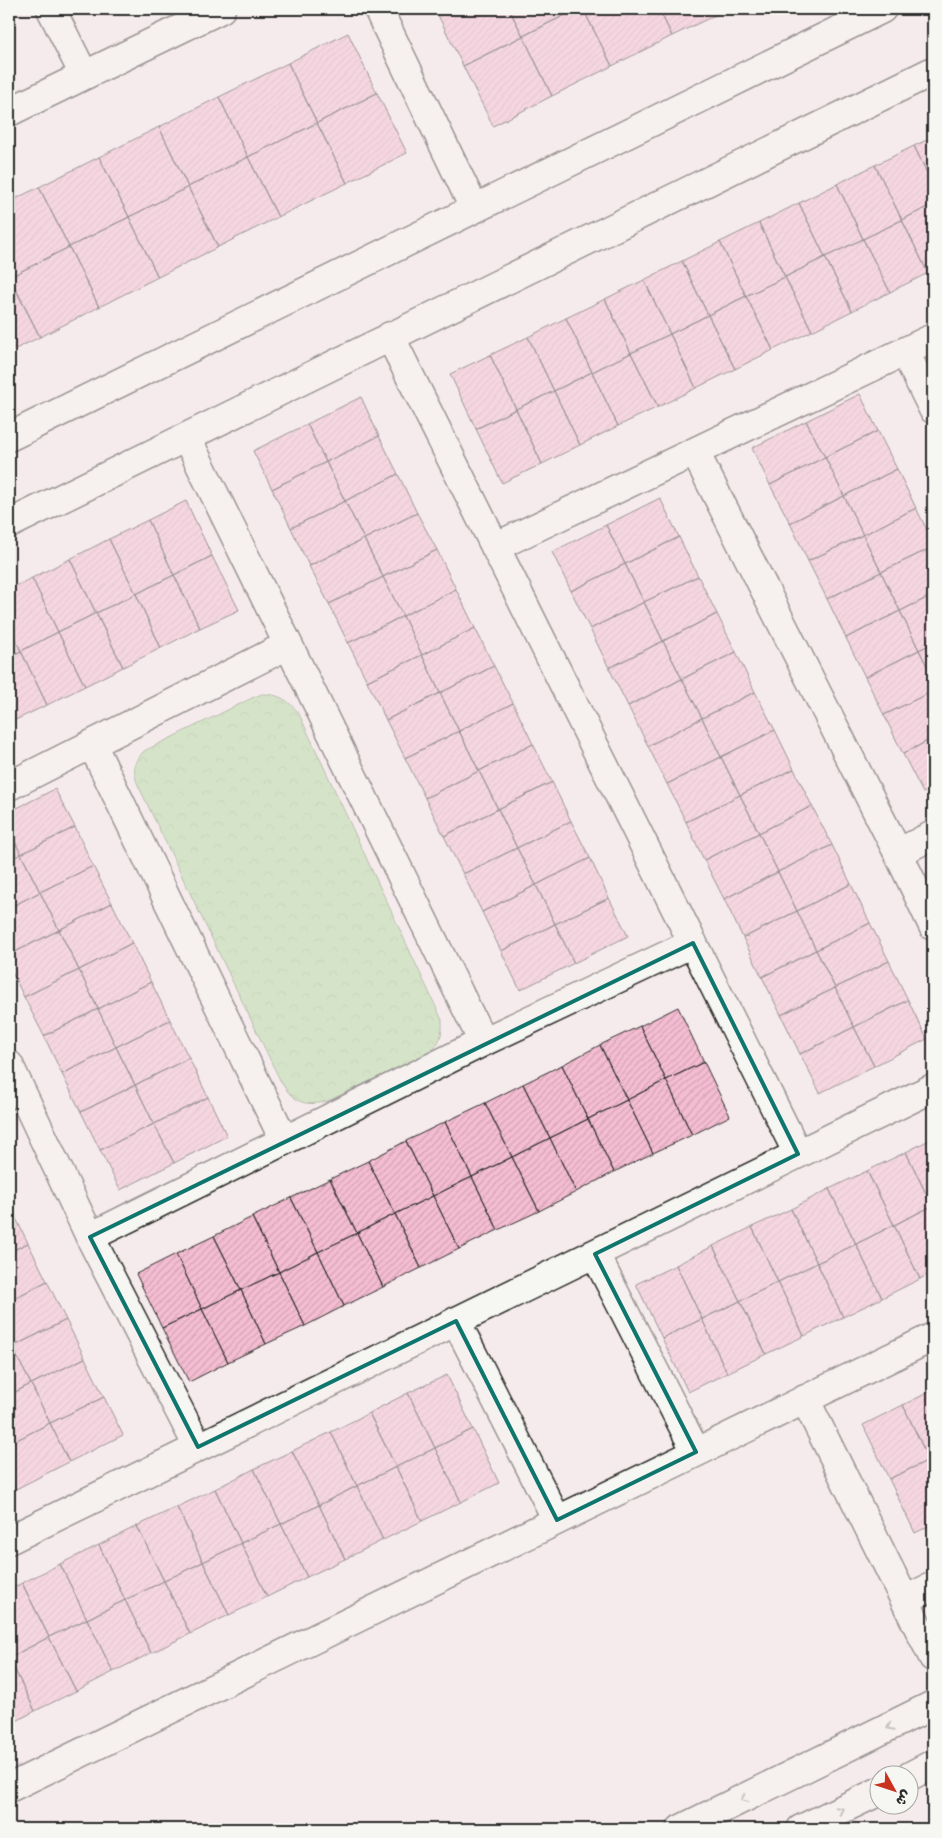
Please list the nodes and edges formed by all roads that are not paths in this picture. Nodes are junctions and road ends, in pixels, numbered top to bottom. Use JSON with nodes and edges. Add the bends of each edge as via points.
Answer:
{"nodes":[{"id":1,"x":51,"y":9,"type":"edge"},
{"id":2,"x":221,"y":9,"type":"edge"},
{"id":3,"x":378,"y":9,"type":"edge"},
{"id":4,"x":882,"y":9,"type":"edge"},
{"id":5,"x":933,"y":71,"type":"edge"},
{"id":6,"x":84,"y":75,"type":"junction"},
{"id":7,"x":9,"y":112,"type":"edge"},
{"id":8,"x":474,"y":208,"type":"junction"},
{"id":9,"x":390,"y":336,"type":"junction"},
{"id":10,"x":933,"y":338,"type":"edge"},
{"id":11,"x":905,"y":352,"type":"junction"},
{"id":12,"x":933,"y":409,"type":"edge"},
{"id":13,"x":9,"y":437,"type":"edge"},
{"id":14,"x":187,"y":438,"type":"junction"},
{"id":15,"x":695,"y":452,"type":"junction"},
{"id":16,"x":9,"y":524,"type":"edge"},
{"id":17,"x":495,"y":548,"type":"junction"},
{"id":18,"x":288,"y":645,"type":"junction"},
{"id":19,"x":92,"y":744,"type":"junction"},
{"id":20,"x":9,"y":786,"type":"edge"},
{"id":21,"x":933,"y":835,"type":"edge"},
{"id":22,"x":898,"y":853,"type":"junction"},
{"id":23,"x":933,"y":926,"type":"edge"},
{"id":24,"x":693,"y":943,"type":"junction"},
{"id":25,"x":483,"y":1042,"type":"junction"},
{"id":26,"x":9,"y":1065,"type":"edge"},
{"id":27,"x":933,"y":1088,"type":"edge"},
{"id":28,"x":284,"y":1140,"type":"junction"},
{"id":29,"x":798,"y":1154,"type":"junction"},
{"id":30,"x":90,"y":1237,"type":"junction"},
{"id":31,"x":595,"y":1254,"type":"junction"},
{"id":32,"x":456,"y":1321,"type":"junction"},
{"id":33,"x":933,"y":1336,"type":"edge"},
{"id":34,"x":805,"y":1399,"type":"junction"},
{"id":35,"x":198,"y":1447,"type":"junction"},
{"id":36,"x":696,"y":1452,"type":"junction"},
{"id":37,"x":558,"y":1520,"type":"junction"},
{"id":38,"x":9,"y":1540,"type":"edge"},
{"id":39,"x":933,"y":1586,"type":"edge"},
{"id":40,"x":905,"y":1600,"type":"junction"},
{"id":41,"x":933,"y":1657,"type":"edge"},
{"id":42,"x":933,"y":1705,"type":"edge"},
{"id":43,"x":933,"y":1764,"type":"edge"},
{"id":44,"x":920,"y":1771,"type":"edge"},
{"id":45,"x":9,"y":1788,"type":"edge"},
{"id":46,"x":870,"y":1796,"type":"edge"},
{"id":47,"x":681,"y":1829,"type":"edge"},
{"id":48,"x":801,"y":1829,"type":"edge"}],
"edges":[{"from":1,"to":6,"type":"street"},
{"from":2,"to":6,"type":"street"},
{"from":3,"to":8,"type":"street"},
{"from":4,"to":8,"type":"street"},
{"from":5,"to":9,"type":"street"},
{"from":6,"to":7,"type":"street"},
{"from":8,"to":13,"type":"street"},
{"from":9,"to":14,"type":"street"},
{"from":9,"to":17,"type":"street"},
{"from":10,"to":11,"type":"street"},
{"from":11,"to":12,"type":"street"},
{"from":11,"to":15,"type":"street"},
{"from":14,"to":16,"type":"street"},
{"from":14,"to":18,"type":"street"},
{"from":15,"to":17,"type":"street"},
{"from":15,"to":22,"type":"street"},
{"from":17,"to":24,"type":"street"},
{"from":18,"to":19,"type":"street"},
{"from":18,"to":25,"type":"street"},
{"from":19,"to":20,"type":"street"},
{"from":19,"to":28,"type":"street"},
{"from":21,"to":22,"type":"street"},
{"from":22,"to":23,"type":"street"},
{"from":24,"to":25,"type":"street"},
{"from":24,"to":29,"type":"street"},
{"from":25,"to":28,"type":"street"},
{"from":26,"to":30,"type":"street"},
{"from":27,"to":29,"type":"street"},
{"from":28,"to":30,"type":"street"},
{"from":29,"to":31,"type":"street"},
{"from":30,"to":35,"type":"street"},
{"from":31,"to":32,"type":"street"},
{"from":31,"to":36,"type":"street"},
{"from":32,"to":35,"type":"street"},
{"from":32,"to":37,"type":"street"},
{"from":33,"to":34,"type":"street"},
{"from":34,"to":36,"type":"street"},
{"from":34,"to":40,"type":"street"},
{"from":35,"to":38,"type":"street"},
{"from":36,"to":37,"type":"street"},
{"from":37,"to":45,"type":"street"},
{"from":39,"to":40,"type":"street"},
{"from":40,"to":41,"type":"street"},
{"from":42,"to":47,"type":"street","one_way":true},
{"from":43,"to":44,"type":"street"},
{"from":48,"to":46,"type":"street","one_way":true}]}
